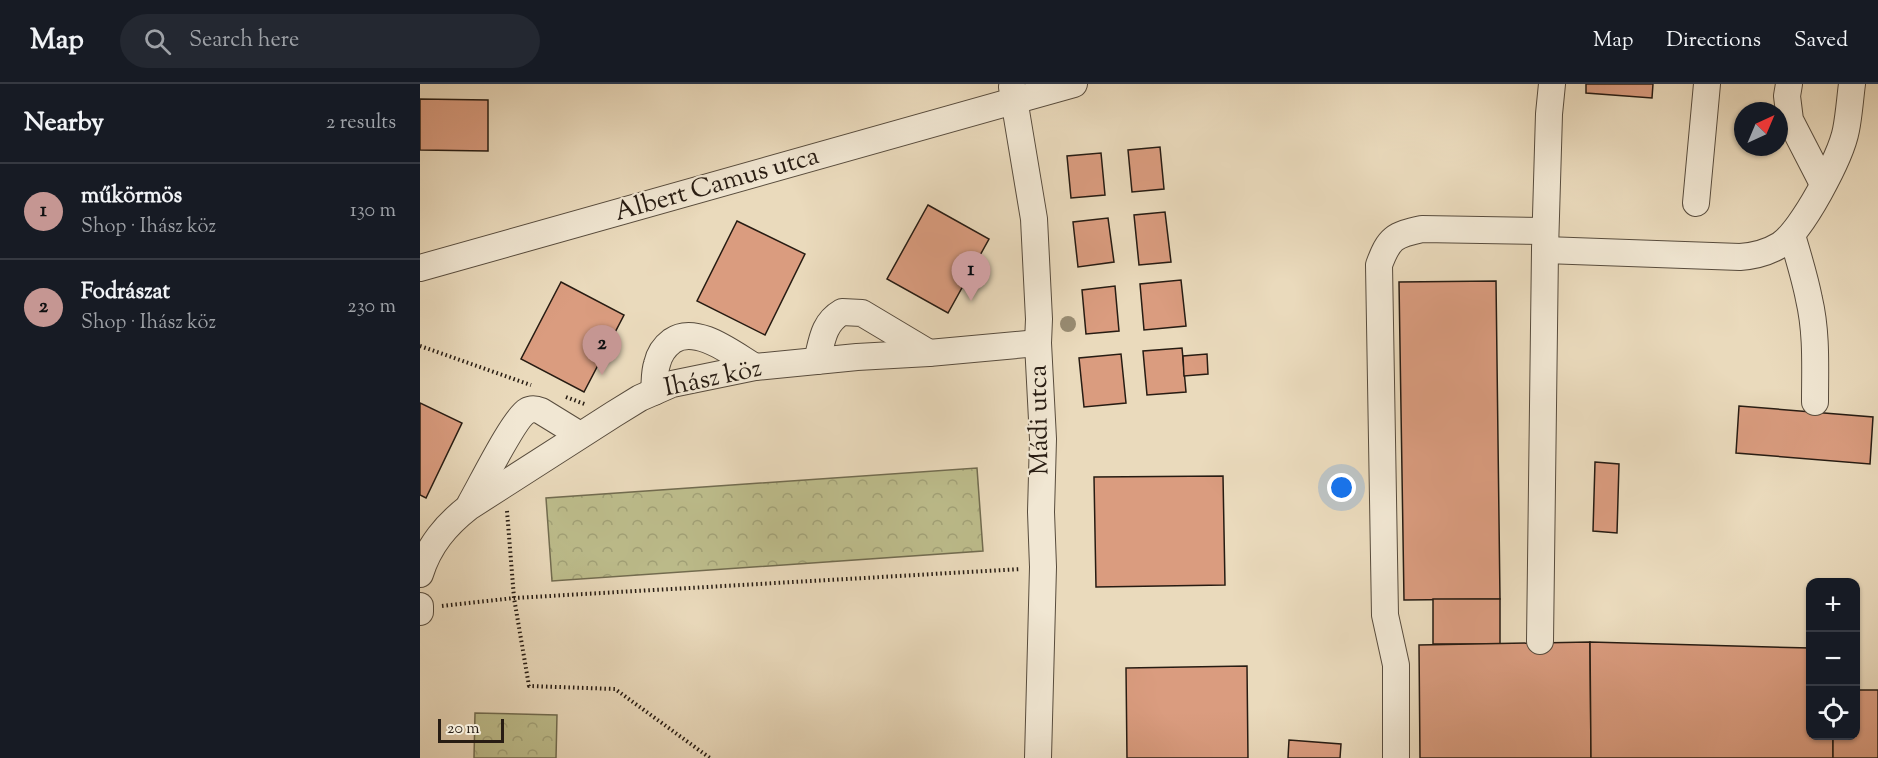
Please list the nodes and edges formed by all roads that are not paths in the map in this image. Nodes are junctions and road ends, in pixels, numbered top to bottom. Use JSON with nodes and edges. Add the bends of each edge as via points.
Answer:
{"nodes":[{"id":1,"x":1074,"y":84,"type":"edge"},
{"id":2,"x":1551,"y":84,"type":"edge"},
{"id":3,"x":1707,"y":84,"type":"edge"},
{"id":4,"x":1789,"y":84,"type":"edge"},
{"id":5,"x":1852,"y":84,"type":"edge"},
{"id":6,"x":1012,"y":93,"type":"edge"},
{"id":7,"x":1823,"y":184,"type":"junction"},
{"id":8,"x":1696,"y":202,"type":"dead end"},
{"id":9,"x":1792,"y":235,"type":"junction"},
{"id":10,"x":1545,"y":240,"type":"junction"},
{"id":11,"x":420,"y":268,"type":"edge"},
{"id":12,"x":1038,"y":342,"type":"junction"},
{"id":13,"x":929,"y":353,"type":"junction"},
{"id":14,"x":817,"y":361,"type":"junction"},
{"id":15,"x":755,"y":368,"type":"junction"},
{"id":16,"x":654,"y":392,"type":"junction"},
{"id":17,"x":1815,"y":402,"type":"dead end"},
{"id":18,"x":580,"y":435,"type":"junction"},
{"id":19,"x":469,"y":507,"type":"junction"},
{"id":20,"x":420,"y":574,"type":"edge"},
{"id":21,"x":1540,"y":641,"type":"dead end"},
{"id":22,"x":1038,"y":758,"type":"edge"},
{"id":23,"x":1396,"y":758,"type":"edge"}],
"edges":[{"from":1,"to":6,"type":"street","name":"Albert Camus utca"},
{"from":2,"to":10,"type":"street"},
{"from":3,"to":8,"type":"street"},
{"from":4,"to":7,"type":"street","via":[[1790,120]]},
{"from":5,"to":7,"type":"street","via":[[1846,132]]},
{"from":6,"to":11,"type":"street","name":"Albert Camus utca"},
{"from":6,"to":12,"type":"street","name":"Mádi utca","via":[[1034,219]]},
{"from":7,"to":9,"type":"street"},
{"from":9,"to":10,"type":"street","via":[[1769,251],[1740,257]]},
{"from":9,"to":17,"type":"street","via":[[1813,321]]},
{"from":10,"to":21,"type":"street"},
{"from":10,"to":23,"type":"street","via":[[1422,229],[1394,238],[1379,265],[1385,615],[1396,665]]},
{"from":12,"to":13,"type":"street","name":"Ihász köz"},
{"from":12,"to":22,"type":"street","name":"Mádi utca","via":[[1043,439]]},
{"from":13,"to":14,"type":"street","name":"Ihász köz"},
{"from":13,"to":14,"type":"street","via":[[862,314],[842,312],[834,316],[825,330]]},
{"from":14,"to":15,"type":"street","name":"Ihász köz"},
{"from":15,"to":16,"type":"street","name":"Ihász köz","via":[[672,384]]},
{"from":15,"to":16,"type":"street","via":[[715,343],[684,335],[661,353]]},
{"from":16,"to":18,"type":"street","name":"Ihász köz"},
{"from":18,"to":19,"type":"street","name":"Ihász köz"},
{"from":18,"to":19,"type":"street","via":[[541,411],[529,410],[514,425]]},
{"from":19,"to":20,"type":"street","name":"Ihász köz","via":[[451,521],[429,549]]}]}
